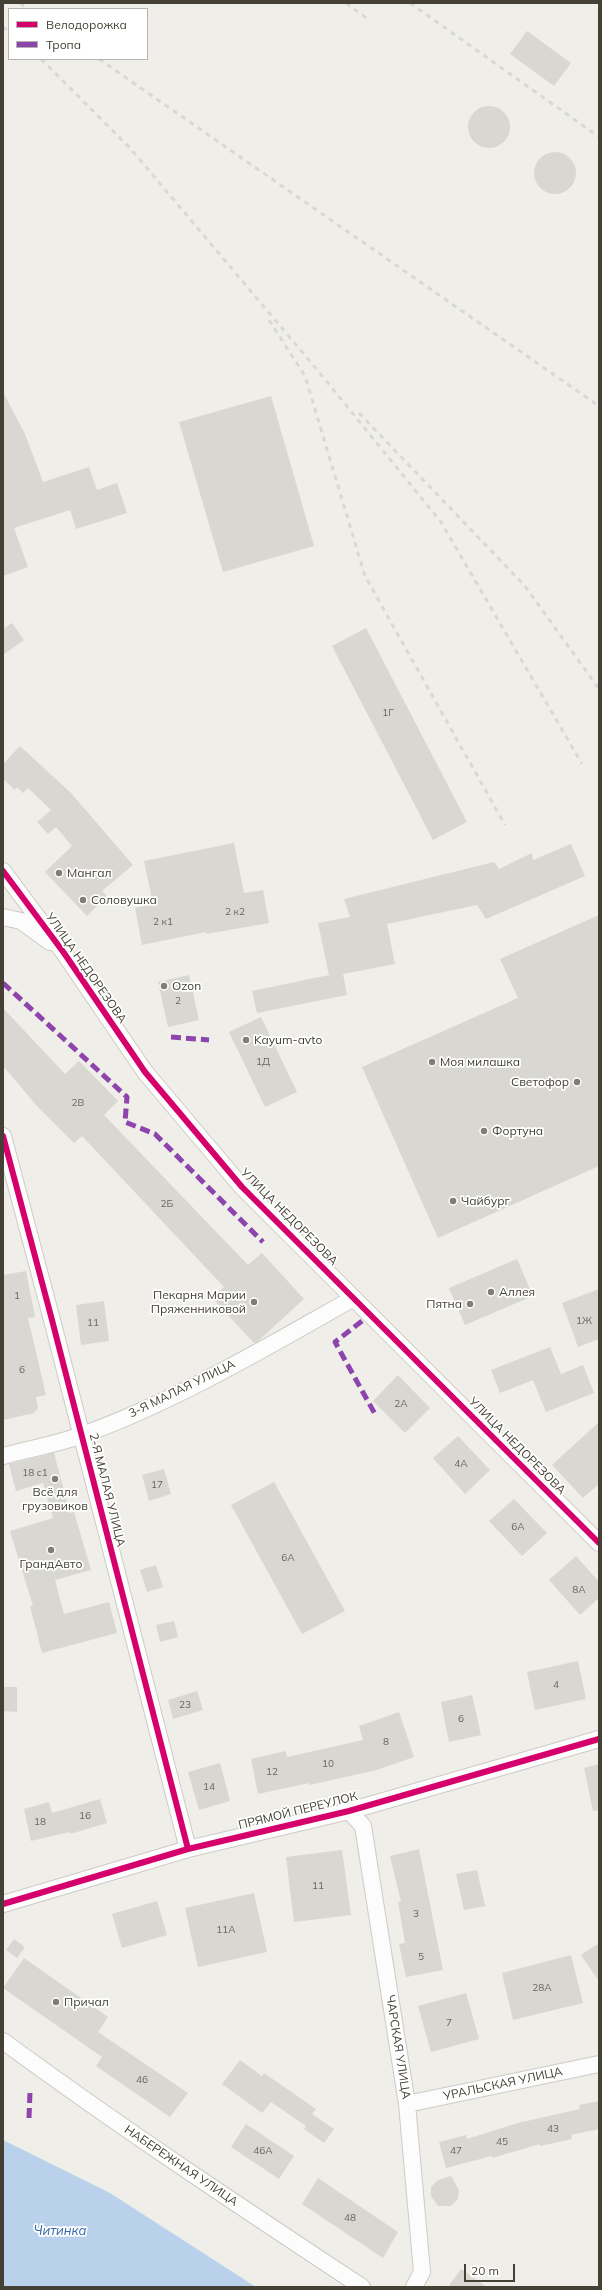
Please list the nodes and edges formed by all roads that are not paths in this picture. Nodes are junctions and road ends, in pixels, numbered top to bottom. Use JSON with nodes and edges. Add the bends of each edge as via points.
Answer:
{"nodes":[{"id":1,"x":3,"y":871,"type":"edge"},
{"id":2,"x":3,"y":917,"type":"edge"},
{"id":3,"x":64,"y":953,"type":"junction"},
{"id":4,"x":3,"y":1136,"type":"edge"},
{"id":5,"x":352,"y":1298,"type":"junction"},
{"id":6,"x":81,"y":1435,"type":"junction"},
{"id":7,"x":3,"y":1456,"type":"edge"},
{"id":8,"x":599,"y":1543,"type":"edge"},
{"id":9,"x":599,"y":1739,"type":"edge"},
{"id":10,"x":349,"y":1811,"type":"junction"},
{"id":11,"x":188,"y":1849,"type":"junction"},
{"id":12,"x":3,"y":1904,"type":"edge"},
{"id":13,"x":3,"y":2042,"type":"edge"},
{"id":14,"x":599,"y":2064,"type":"edge"},
{"id":15,"x":407,"y":2104,"type":"junction"},
{"id":16,"x":362,"y":2287,"type":"edge"},
{"id":17,"x":414,"y":2287,"type":"edge"}],
"edges":[{"from":1,"to":3,"type":"street","name":"УЛИЦА НЕДОРЕЗОВА"},
{"from":2,"to":3,"type":"street","via":[[21,921]]},
{"from":3,"to":5,"type":"street","name":"УЛИЦА НЕДОРЕЗОВА","via":[[145,1072],[242,1187]]},
{"from":4,"to":6,"type":"street","name":"2-Я МАЛАЯ УЛИЦА"},
{"from":5,"to":6,"type":"street","name":"3-Я МАЛАЯ УЛИЦА","via":[[174,1396]]},
{"from":5,"to":8,"type":"street","name":"УЛИЦА НЕДОРЕЗОВА"},
{"from":6,"to":7,"type":"street","name":"3-Я МАЛАЯ УЛИЦА"},
{"from":6,"to":11,"type":"street","name":"2-Я МАЛАЯ УЛИЦА"},
{"from":9,"to":10,"type":"street","name":"ПРЯМОЙ ПЕРЕУЛОК"},
{"from":10,"to":11,"type":"street","name":"ПРЯМОЙ ПЕРЕУЛОК"},
{"from":10,"to":15,"type":"street","name":"ЧАРСКАЯ УЛИЦА","via":[[363,1826]]},
{"from":11,"to":12,"type":"street","name":"ПРЯМОЙ ПЕРЕУЛОК"},
{"from":13,"to":16,"type":"street","name":"НАБЕРЕЖНАЯ УЛИЦА","via":[[187,2171]]},
{"from":14,"to":15,"type":"street","name":"УРАЛЬСКАЯ УЛИЦА"},
{"from":15,"to":17,"type":"street","name":"ЧАРСКАЯ УЛИЦА","via":[[422,2272]]}]}
